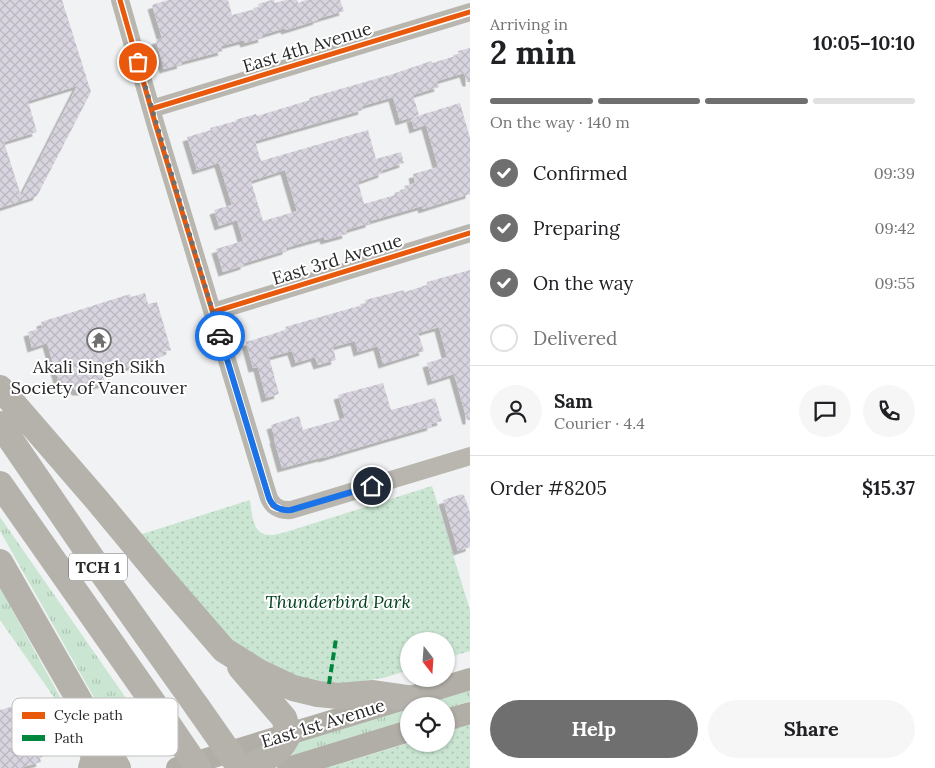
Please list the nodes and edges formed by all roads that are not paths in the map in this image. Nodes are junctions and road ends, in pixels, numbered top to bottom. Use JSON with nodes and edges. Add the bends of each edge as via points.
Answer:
{"nodes":[{"id":1,"x":120,"y":0,"type":"edge"},
{"id":2,"x":470,"y":12,"type":"edge"},
{"id":3,"x":151,"y":109,"type":"junction"},
{"id":4,"x":470,"y":233,"type":"edge"},
{"id":5,"x":213,"y":312,"type":"junction"},
{"id":6,"x":0,"y":388,"type":"edge"},
{"id":7,"x":0,"y":424,"type":"edge"},
{"id":8,"x":470,"y":456,"type":"edge"},
{"id":9,"x":0,"y":484,"type":"edge"},
{"id":10,"x":0,"y":562,"type":"edge"},
{"id":11,"x":224,"y":650,"type":"junction"},
{"id":12,"x":470,"y":679,"type":"edge"},
{"id":13,"x":401,"y":697,"type":"edge"},
{"id":14,"x":411,"y":697,"type":"edge"},
{"id":15,"x":78,"y":698,"type":"edge"},
{"id":16,"x":150,"y":698,"type":"edge"},
{"id":17,"x":400,"y":700,"type":"edge"},
{"id":18,"x":470,"y":713,"type":"edge"},
{"id":19,"x":455,"y":717,"type":"edge"},
{"id":20,"x":289,"y":734,"type":"junction"},
{"id":21,"x":400,"y":734,"type":"edge"},
{"id":22,"x":178,"y":739,"type":"edge"},
{"id":23,"x":111,"y":756,"type":"edge"},
{"id":24,"x":118,"y":768,"type":"edge"},
{"id":25,"x":177,"y":768,"type":"edge"},
{"id":26,"x":198,"y":768,"type":"edge"},
{"id":27,"x":240,"y":768,"type":"edge"},
{"id":28,"x":251,"y":768,"type":"edge"},
{"id":29,"x":288,"y":768,"type":"edge"}],
"edges":[{"from":1,"to":3,"type":"street"},
{"from":2,"to":3,"type":"street","name":"East 4th Avenue"},
{"from":3,"to":5,"type":"street"},
{"from":4,"to":5,"type":"street","name":"East 3rd Avenue"},
{"from":5,"to":8,"type":"street","via":[[273,506],[291,510]]},
{"from":6,"to":11,"type":"highway"},
{"from":7,"to":27,"type":"highway","number":"TCH 1","bridge":true},
{"from":9,"to":16,"type":"highway","number":"TCH 1","bridge":true},
{"from":10,"to":15,"type":"highway"},
{"from":11,"to":13,"type":"highway","via":[[293,688],[339,696],[373,693]]},
{"from":11,"to":20,"type":"highway","via":[[284,718]]},
{"from":12,"to":14,"type":"main road","name":"East 1st Avenue"},
{"from":17,"to":20,"type":"main road","name":"East 1st Avenue"},
{"from":18,"to":19,"type":"main road"},
{"from":20,"to":25,"type":"main road","name":"East 1st Avenue"},
{"from":20,"to":28,"type":"highway","via":[[278,751]]},
{"from":21,"to":29,"type":"main road","name":"East 1st Avenue"},
{"from":22,"to":26,"type":"highway","number":"TCH 1","bridge":true},
{"from":23,"to":24,"type":"highway"}]}
